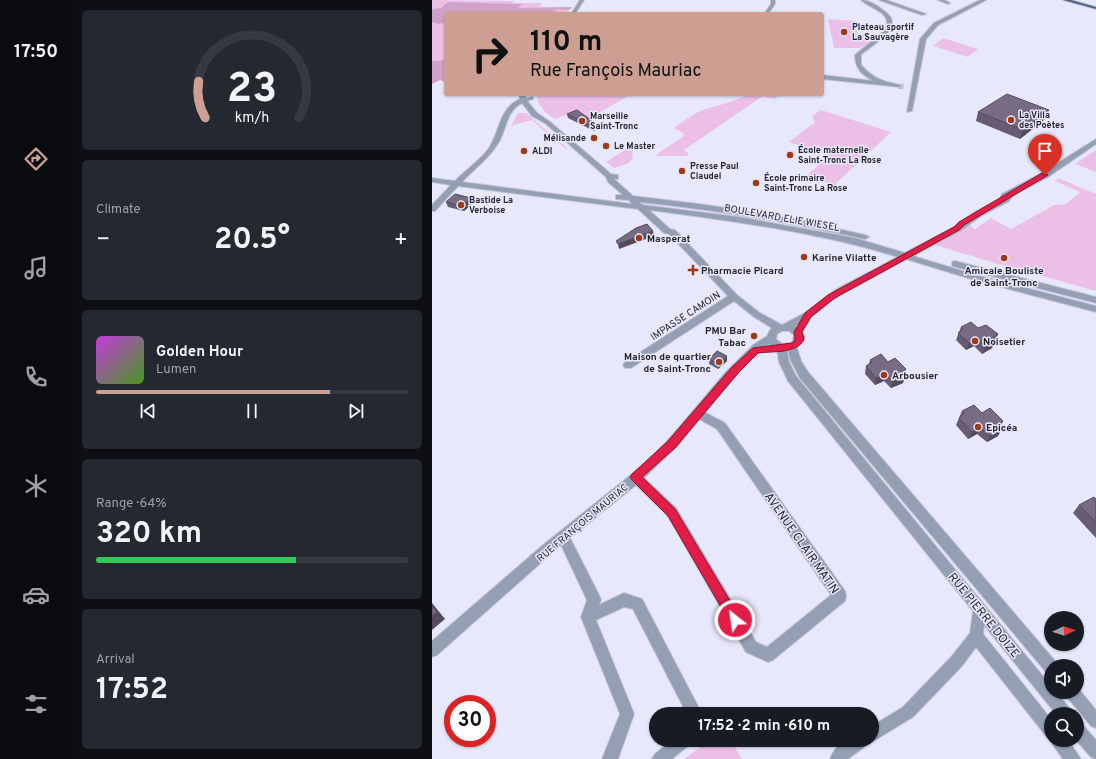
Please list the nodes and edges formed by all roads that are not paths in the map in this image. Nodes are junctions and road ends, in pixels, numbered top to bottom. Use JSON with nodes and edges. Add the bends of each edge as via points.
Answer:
{"nodes":[{"id":1,"x":582,"y":0,"type":"edge"},
{"id":2,"x":773,"y":0,"type":"edge"},
{"id":3,"x":863,"y":0,"type":"edge"},
{"id":4,"x":881,"y":0,"type":"edge"},
{"id":5,"x":901,"y":0,"type":"edge"},
{"id":6,"x":940,"y":0,"type":"edge"},
{"id":7,"x":984,"y":0,"type":"edge"},
{"id":8,"x":1066,"y":0,"type":"edge"},
{"id":9,"x":948,"y":3,"type":"dead end"},
{"id":10,"x":892,"y":4,"type":"junction"},
{"id":11,"x":1096,"y":8,"type":"edge"},
{"id":12,"x":574,"y":12,"type":"edge"},
{"id":13,"x":767,"y":12,"type":"edge"},
{"id":14,"x":924,"y":14,"type":"dead end"},
{"id":15,"x":862,"y":71,"type":"junction"},
{"id":16,"x":824,"y":77,"type":"edge"},
{"id":17,"x":845,"y":80,"type":"junction"},
{"id":18,"x":886,"y":84,"type":"junction"},
{"id":19,"x":898,"y":86,"type":"tunnel mouth"},
{"id":20,"x":531,"y":96,"type":"edge"},
{"id":21,"x":522,"y":97,"type":"edge"},
{"id":22,"x":909,"y":111,"type":"dead end"},
{"id":23,"x":547,"y":122,"type":"junction"},
{"id":24,"x":1096,"y":141,"type":"edge"},
{"id":25,"x":432,"y":174,"type":"edge"},
{"id":26,"x":610,"y":176,"type":"junction"},
{"id":27,"x":432,"y":180,"type":"edge"},
{"id":28,"x":459,"y":181,"type":"junction"},
{"id":29,"x":632,"y":199,"type":"junction"},
{"id":30,"x":642,"y":203,"type":"junction"},
{"id":31,"x":651,"y":208,"type":"junction"},
{"id":32,"x":432,"y":209,"type":"edge"},
{"id":33,"x":672,"y":232,"type":"junction"},
{"id":34,"x":909,"y":254,"type":"junction"},
{"id":35,"x":734,"y":297,"type":"junction"},
{"id":36,"x":1096,"y":300,"type":"edge"},
{"id":37,"x":1096,"y":309,"type":"edge"},
{"id":38,"x":757,"y":315,"type":"junction"},
{"id":39,"x":808,"y":315,"type":"junction"},
{"id":40,"x":783,"y":327,"type":"junction"},
{"id":41,"x":798,"y":332,"type":"junction"},
{"id":42,"x":772,"y":336,"type":"junction"},
{"id":43,"x":784,"y":347,"type":"junction"},
{"id":44,"x":756,"y":350,"type":"junction"},
{"id":45,"x":628,"y":365,"type":"dead end"},
{"id":46,"x":698,"y":414,"type":"junction"},
{"id":47,"x":635,"y":477,"type":"junction"},
{"id":48,"x":917,"y":507,"type":"junction"},
{"id":49,"x":904,"y":516,"type":"junction"},
{"id":50,"x":563,"y":536,"type":"junction"},
{"id":51,"x":980,"y":611,"type":"junction"},
{"id":52,"x":588,"y":617,"type":"junction"},
{"id":53,"x":976,"y":636,"type":"junction"},
{"id":54,"x":432,"y":650,"type":"edge"},
{"id":55,"x":1044,"y":659,"type":"edge"},
{"id":56,"x":1078,"y":699,"type":"edge"},
{"id":57,"x":691,"y":707,"type":"edge"},
{"id":58,"x":1059,"y":707,"type":"edge"},
{"id":59,"x":1096,"y":721,"type":"edge"},
{"id":60,"x":1044,"y":722,"type":"edge"},
{"id":61,"x":879,"y":730,"type":"edge"},
{"id":62,"x":1084,"y":737,"type":"edge"},
{"id":63,"x":675,"y":747,"type":"edge"},
{"id":64,"x":851,"y":747,"type":"edge"},
{"id":65,"x":1064,"y":747,"type":"edge"},
{"id":66,"x":1096,"y":752,"type":"edge"},
{"id":67,"x":610,"y":759,"type":"edge"},
{"id":68,"x":660,"y":759,"type":"edge"},
{"id":69,"x":838,"y":759,"type":"edge"},
{"id":70,"x":1073,"y":759,"type":"edge"}],
"edges":[{"from":1,"to":12,"type":"street"},
{"from":2,"to":13,"type":"street"},
{"from":3,"to":15,"type":"street","via":[[885,13],[890,22],[885,34],[858,55],[858,65]]},
{"from":4,"to":10,"type":"street"},
{"from":5,"to":10,"type":"street"},
{"from":6,"to":9,"type":"street"},
{"from":7,"to":22,"type":"street","via":[[929,30],[923,39],[909,88]]},
{"from":8,"to":11,"type":"main road"},
{"from":10,"to":14,"type":"street"},
{"from":15,"to":17,"type":"street"},
{"from":15,"to":18,"type":"street"},
{"from":16,"to":17,"type":"street"},
{"from":17,"to":18,"type":"street"},
{"from":18,"to":19,"type":"street"},
{"from":20,"to":21,"type":"street"},
{"from":20,"to":23,"type":"street"},
{"from":21,"to":23,"type":"street","via":[[528,108]]},
{"from":21,"to":28,"type":"street","via":[[490,151]]},
{"from":23,"to":26,"type":"street"},
{"from":24,"to":34,"type":"street","name":"RUE FRANÇOIS MAURIAC","via":[[1066,162],[1010,194],[1006,199]]},
{"from":25,"to":28,"type":"street"},
{"from":26,"to":29,"type":"street","via":[[611,180]]},
{"from":26,"to":30,"type":"street","via":[[619,178]]},
{"from":27,"to":28,"type":"street"},
{"from":28,"to":29,"type":"street","name":"BOULEVARD ELIE WIESEL"},
{"from":28,"to":30,"type":"street","name":"BOULEVARD ELIE WIESEL"},
{"from":28,"to":32,"type":"street"},
{"from":29,"to":30,"type":"street","name":"BOULEVARD ELIE WIESEL"},
{"from":30,"to":31,"type":"street","name":"BOULEVARD ELIE WIESEL"},
{"from":30,"to":33,"type":"street","via":[[667,231]]},
{"from":30,"to":34,"type":"street","name":"BOULEVARD ELIE WIESEL","via":[[707,207],[806,223],[862,236]]},
{"from":31,"to":33,"type":"street","via":[[674,228]]},
{"from":31,"to":34,"type":"street","name":"BOULEVARD ELIE WIESEL","via":[[739,219]]},
{"from":33,"to":35,"type":"street"},
{"from":34,"to":36,"type":"street","name":"BOULEVARD ELIE WIESEL"},
{"from":34,"to":37,"type":"street","name":"BOULEVARD ELIE WIESEL","via":[[974,277]]},
{"from":34,"to":39,"type":"street","name":"RUE FRANÇOIS MAURIAC","via":[[838,292]]},
{"from":35,"to":38,"type":"street"},
{"from":35,"to":45,"type":"street","name":"IMPASSE CAMOIN"},
{"from":38,"to":40,"type":"street"},
{"from":38,"to":42,"type":"street","via":[[760,323]]},
{"from":39,"to":40,"type":"street","name":"RUE FRANÇOIS MAURIAC"},
{"from":39,"to":41,"type":"street","name":"RUE FRANÇOIS MAURIAC"},
{"from":40,"to":41,"type":"street"},
{"from":40,"to":42,"type":"street","name":"RUE FRANÇOIS MAURIAC"},
{"from":41,"to":43,"type":"street","name":"RUE FRANÇOIS MAURIAC","via":[[799,340]]},
{"from":42,"to":43,"type":"street","via":[[775,345]]},
{"from":42,"to":44,"type":"street","name":"RUE FRANÇOIS MAURIAC"},
{"from":43,"to":44,"type":"street"},
{"from":43,"to":48,"type":"street","name":"RUE PIERRE DOIZE","via":[[804,375]]},
{"from":43,"to":49,"type":"street","name":"RUE PIERRE DOIZE","via":[[784,362],[792,378]]},
{"from":44,"to":46,"type":"street","name":"RUE FRANÇOIS MAURIAC","via":[[736,369]]},
{"from":46,"to":47,"type":"street","name":"RUE FRANÇOIS MAURIAC","via":[[671,445]]},
{"from":46,"to":47,"type":"street","name":"AVENUE CLAIR MATIN","via":[[721,426],[840,596],[768,655],[751,647],[672,512]]},
{"from":47,"to":50,"type":"street","name":"RUE FRANÇOIS MAURIAC"},
{"from":48,"to":49,"type":"street"},
{"from":48,"to":55,"type":"street","name":"RUE PIERRE DOIZE"},
{"from":49,"to":51,"type":"street","name":"RUE PIERRE DOIZE"},
{"from":50,"to":52,"type":"street","via":[[594,600]]},
{"from":50,"to":54,"type":"street","name":"RUE FRANÇOIS MAURIAC"},
{"from":51,"to":53,"type":"street"},
{"from":51,"to":58,"type":"street","name":"RUE PIERRE DOIZE"},
{"from":52,"to":57,"type":"street","via":[[624,600],[637,604]]},
{"from":52,"to":67,"type":"street","via":[[627,714]]},
{"from":53,"to":60,"type":"street"},
{"from":53,"to":61,"type":"street","via":[[957,661],[908,712]]},
{"from":56,"to":59,"type":"street"},
{"from":62,"to":66,"type":"street"},
{"from":63,"to":68,"type":"street"},
{"from":64,"to":69,"type":"street"},
{"from":65,"to":70,"type":"street"}]}
